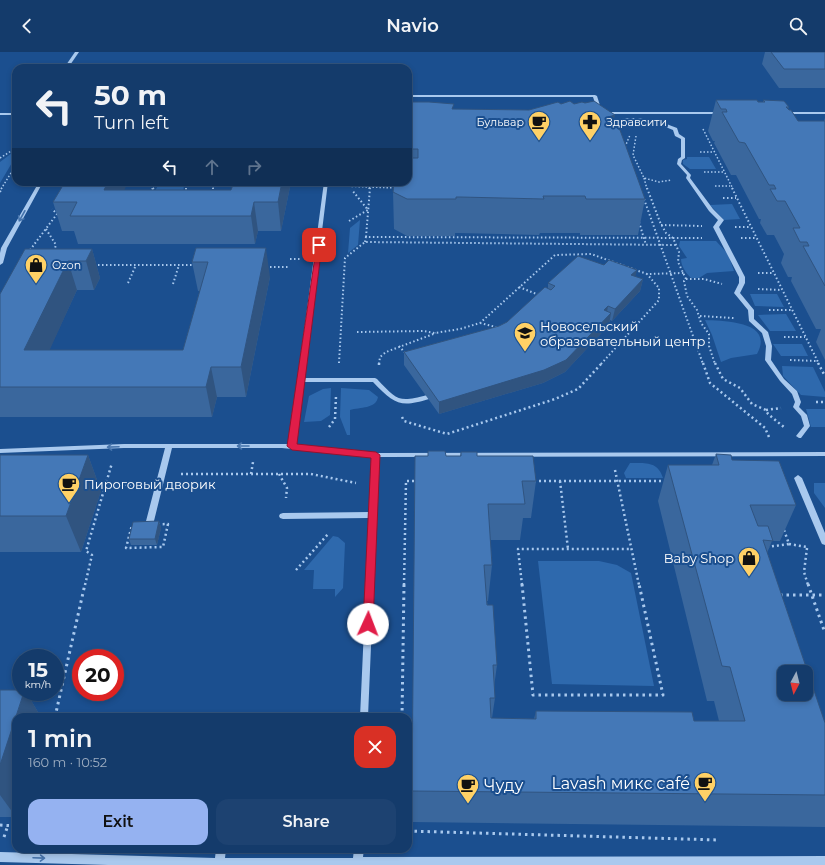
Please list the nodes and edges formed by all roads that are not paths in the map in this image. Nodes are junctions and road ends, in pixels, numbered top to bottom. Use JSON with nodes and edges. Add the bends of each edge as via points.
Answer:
{"nodes":[{"id":1,"x":77,"y":52,"type":"edge"},
{"id":2,"x":69,"y":64,"type":"edge"},
{"id":3,"x":412,"y":96,"type":"edge"},
{"id":4,"x":825,"y":112,"type":"edge"},
{"id":5,"x":594,"y":113,"type":"edge"},
{"id":6,"x":600,"y":113,"type":"junction"},
{"id":7,"x":730,"y":113,"type":"edge"},
{"id":8,"x":777,"y":113,"type":"edge"},
{"id":9,"x":0,"y":114,"type":"edge"},
{"id":10,"x":12,"y":114,"type":"edge"},
{"id":11,"x":618,"y":120,"type":"dead end"},
{"id":12,"x":39,"y":186,"type":"edge"},
{"id":13,"x":326,"y":186,"type":"edge"},
{"id":14,"x":0,"y":263,"type":"edge"},
{"id":15,"x":302,"y":380,"type":"junction"},
{"id":16,"x":427,"y":397,"type":"edge"},
{"id":17,"x":799,"y":436,"type":"road end"},
{"id":18,"x":169,"y":446,"type":"junction"},
{"id":19,"x":292,"y":446,"type":"junction"},
{"id":20,"x":0,"y":451,"type":"edge"},
{"id":21,"x":825,"y":454,"type":"edge"},
{"id":22,"x":376,"y":455,"type":"junction"},
{"id":23,"x":798,"y":478,"type":"dead end"},
{"id":24,"x":372,"y":515,"type":"junction"},
{"id":25,"x":284,"y":516,"type":"dead end"},
{"id":26,"x":148,"y":525,"type":"edge"},
{"id":27,"x":825,"y":542,"type":"edge"},
{"id":28,"x":364,"y":713,"type":"edge"},
{"id":29,"x":220,"y":853,"type":"edge"},
{"id":30,"x":359,"y":853,"type":"edge"},
{"id":31,"x":0,"y":857,"type":"edge"},
{"id":32,"x":825,"y":861,"type":"edge"},
{"id":33,"x":358,"y":863,"type":"junction"},
{"id":34,"x":219,"y":864,"type":"edge"}],
"edges":[{"from":1,"to":2,"type":"street"},
{"from":3,"to":6,"type":"street","via":[[595,96]]},
{"from":4,"to":8,"type":"street"},
{"from":5,"to":6,"type":"street"},
{"from":6,"to":7,"type":"street"},
{"from":9,"to":10,"type":"street"},
{"from":11,"to":17,"type":"street","via":[[648,119],[676,129],[677,135],[683,138],[683,158],[679,164],[696,186],[710,211],[721,220],[716,227],[742,277],[737,293],[751,310],[751,320],[765,332],[768,360],[795,393],[798,402],[796,407],[806,422]]},
{"from":12,"to":14,"type":"street","one_way":true,"via":[[4,248]]},
{"from":13,"to":15,"type":"street"},
{"from":15,"to":16,"type":"street","via":[[375,380],[393,400],[414,402]]},
{"from":15,"to":19,"type":"street"},
{"from":19,"to":18,"type":"street","one_way":true},
{"from":18,"to":20,"type":"street","one_way":true},
{"from":18,"to":26,"type":"street"},
{"from":19,"to":22,"type":"street"},
{"from":21,"to":22,"type":"street"},
{"from":22,"to":24,"type":"street"},
{"from":23,"to":27,"type":"street"},
{"from":24,"to":25,"type":"street"},
{"from":24,"to":28,"type":"street"},
{"from":29,"to":34,"type":"street"},
{"from":30,"to":33,"type":"street"},
{"from":31,"to":34,"type":"street","one_way":true},
{"from":32,"to":33,"type":"street"},
{"from":33,"to":34,"type":"street"}]}
